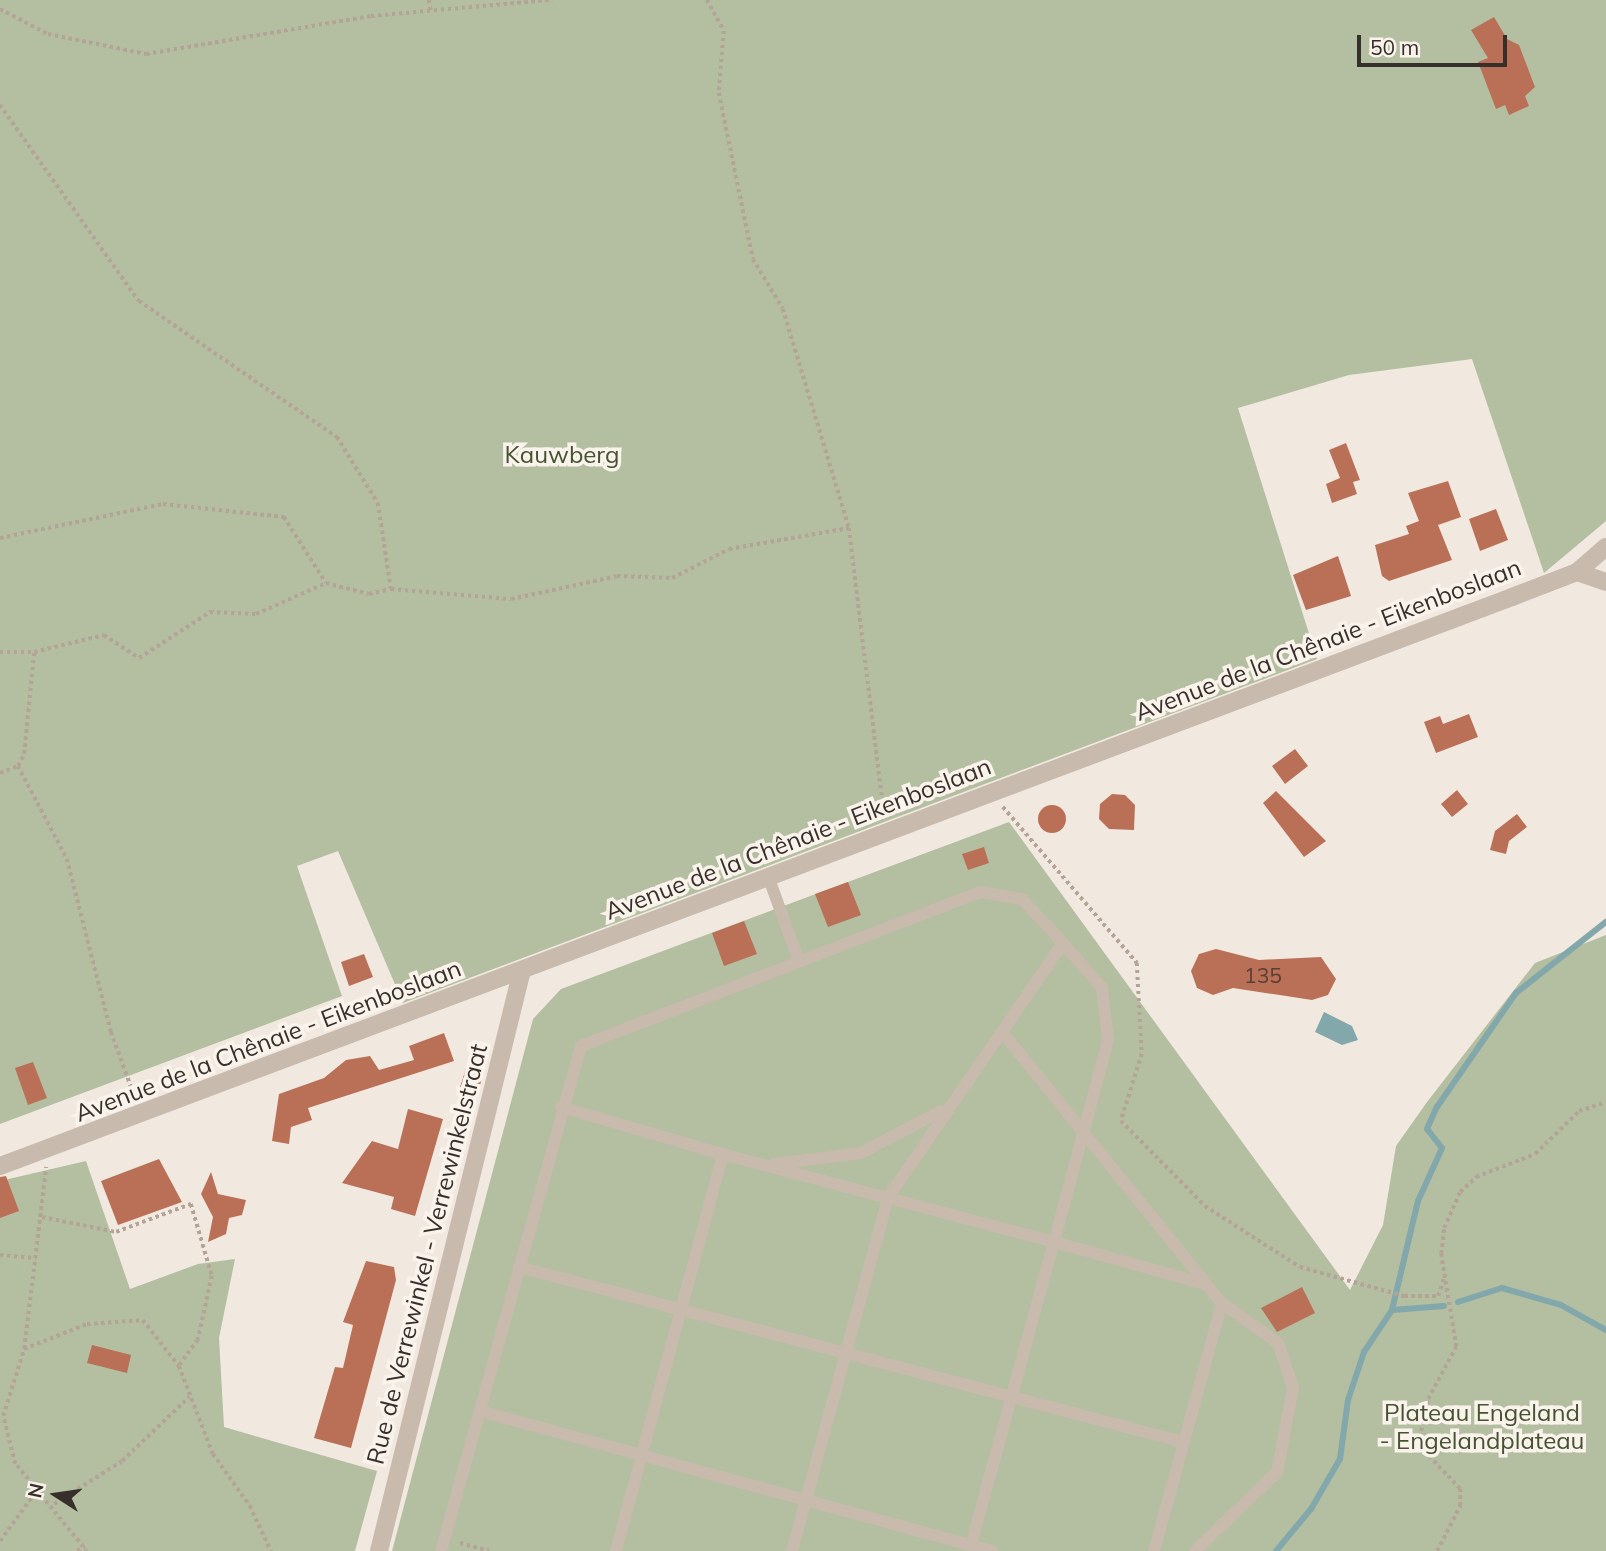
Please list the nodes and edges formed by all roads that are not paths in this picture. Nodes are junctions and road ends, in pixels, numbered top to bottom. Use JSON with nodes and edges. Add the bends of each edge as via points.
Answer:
{"nodes":[{"id":1,"x":1606,"y":547,"type":"edge"},
{"id":2,"x":1577,"y":572,"type":"junction"},
{"id":3,"x":1606,"y":582,"type":"edge"},
{"id":4,"x":768,"y":876,"type":"junction"},
{"id":5,"x":1063,"y":943,"type":"junction"},
{"id":6,"x":798,"y":959,"type":"junction"},
{"id":7,"x":522,"y":970,"type":"junction"},
{"id":8,"x":1003,"y":1033,"type":"junction"},
{"id":9,"x":561,"y":1107,"type":"junction"},
{"id":10,"x":944,"y":1109,"type":"junction"},
{"id":11,"x":1084,"y":1131,"type":"junction"},
{"id":12,"x":723,"y":1154,"type":"junction"},
{"id":13,"x":763,"y":1165,"type":"junction"},
{"id":14,"x":0,"y":1167,"type":"edge"},
{"id":15,"x":888,"y":1198,"type":"junction"},
{"id":16,"x":1054,"y":1242,"type":"junction"},
{"id":17,"x":519,"y":1266,"type":"junction"},
{"id":18,"x":1205,"y":1284,"type":"junction"},
{"id":19,"x":1222,"y":1303,"type":"junction"},
{"id":20,"x":682,"y":1309,"type":"junction"},
{"id":21,"x":845,"y":1354,"type":"junction"},
{"id":22,"x":1012,"y":1397,"type":"junction"},
{"id":23,"x":480,"y":1411,"type":"junction"},
{"id":24,"x":1183,"y":1442,"type":"junction"},
{"id":25,"x":642,"y":1456,"type":"junction"},
{"id":26,"x":805,"y":1501,"type":"junction"},
{"id":27,"x":442,"y":1545,"type":"edge"},
{"id":28,"x":971,"y":1545,"type":"junction"},
{"id":29,"x":379,"y":1551,"type":"edge"},
{"id":30,"x":616,"y":1551,"type":"edge"},
{"id":31,"x":792,"y":1551,"type":"edge"},
{"id":32,"x":992,"y":1551,"type":"edge"},
{"id":33,"x":1154,"y":1551,"type":"edge"},
{"id":34,"x":1195,"y":1551,"type":"edge"}],
"edges":[{"from":1,"to":2,"type":"street","name":"Avenue de la Chênaie - Eikenboslaan"},
{"from":2,"to":3,"type":"street"},
{"from":2,"to":4,"type":"street","name":"Avenue de la Chênaie - Eikenboslaan"},
{"from":4,"to":6,"type":"lane"},
{"from":4,"to":7,"type":"street","name":"Avenue de la Chênaie - Eikenboslaan"},
{"from":5,"to":6,"type":"lane","via":[[1022,899],[993,889]]},
{"from":5,"to":8,"type":"lane"},
{"from":5,"to":11,"type":"lane","via":[[1102,988],[1108,1012],[1108,1040]]},
{"from":6,"to":9,"type":"lane","via":[[589,1039],[576,1055]]},
{"from":7,"to":14,"type":"street","name":"Avenue de la Chênaie - Eikenboslaan"},
{"from":7,"to":29,"type":"street","name":"Rue de Verrewinkel - Verrewinkelstraat"},
{"from":8,"to":10,"type":"lane"},
{"from":8,"to":11,"type":"lane"},
{"from":9,"to":12,"type":"lane"},
{"from":9,"to":17,"type":"lane"},
{"from":10,"to":13,"type":"lane","via":[[861,1153]]},
{"from":10,"to":15,"type":"lane"},
{"from":11,"to":16,"type":"lane"},
{"from":11,"to":18,"type":"lane"},
{"from":12,"to":13,"type":"lane"},
{"from":12,"to":20,"type":"lane"},
{"from":13,"to":15,"type":"lane"},
{"from":15,"to":16,"type":"lane"},
{"from":15,"to":21,"type":"lane"},
{"from":16,"to":18,"type":"lane"},
{"from":16,"to":22,"type":"lane"},
{"from":17,"to":20,"type":"lane"},
{"from":17,"to":23,"type":"lane"},
{"from":18,"to":19,"type":"lane"},
{"from":19,"to":24,"type":"lane"},
{"from":19,"to":34,"type":"lane","via":[[1278,1343],[1293,1388],[1277,1472]]},
{"from":20,"to":21,"type":"lane"},
{"from":20,"to":25,"type":"lane"},
{"from":21,"to":22,"type":"lane"},
{"from":21,"to":26,"type":"lane"},
{"from":22,"to":24,"type":"lane"},
{"from":22,"to":28,"type":"lane"},
{"from":23,"to":25,"type":"lane"},
{"from":23,"to":27,"type":"lane"},
{"from":24,"to":33,"type":"lane"},
{"from":25,"to":26,"type":"lane"},
{"from":25,"to":30,"type":"lane"},
{"from":26,"to":28,"type":"lane"},
{"from":26,"to":31,"type":"lane"},
{"from":28,"to":32,"type":"lane"}]}
